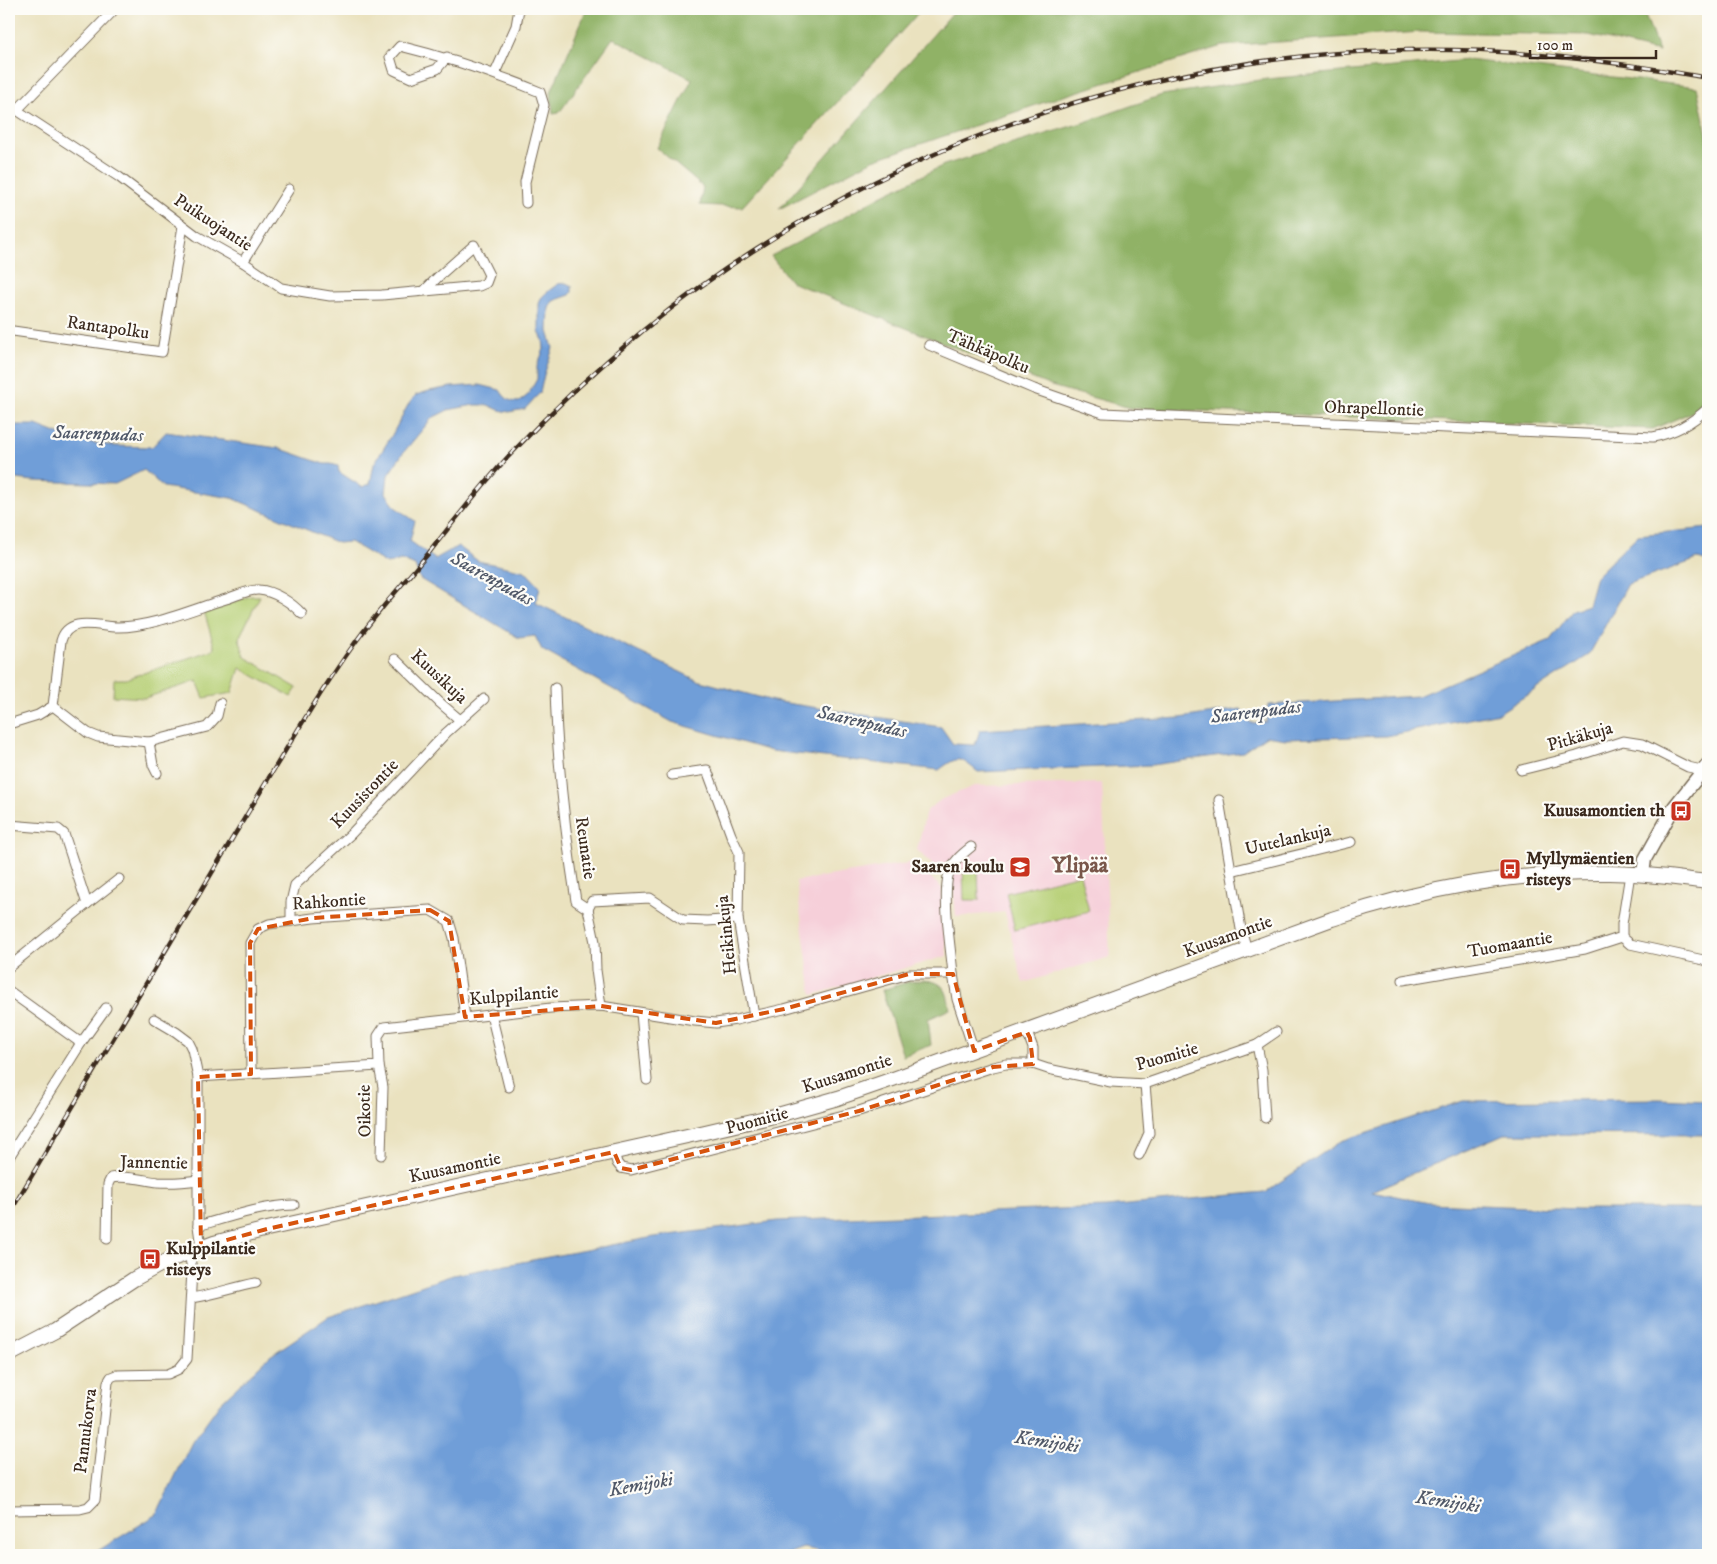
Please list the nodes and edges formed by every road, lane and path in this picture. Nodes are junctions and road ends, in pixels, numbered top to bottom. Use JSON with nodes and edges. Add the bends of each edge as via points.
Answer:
{"nodes":[{"id":1,"x":115,"y":9,"type":"edge"},
{"id":2,"x":519,"y":9,"type":"edge"},
{"id":3,"x":447,"y":57,"type":"junction"},
{"id":4,"x":495,"y":73,"type":"junction"},
{"id":5,"x":13,"y":108,"type":"edge"},
{"id":6,"x":290,"y":189,"type":"dead end"},
{"id":7,"x":526,"y":203,"type":"dead end"},
{"id":8,"x":183,"y":226,"type":"junction"},
{"id":9,"x":243,"y":262,"type":"junction"},
{"id":10,"x":424,"y":291,"type":"junction"},
{"id":11,"x":13,"y":331,"type":"dead end"},
{"id":12,"x":929,"y":345,"type":"dead end"},
{"id":13,"x":1034,"y":389,"type":"joint"},
{"id":14,"x":1708,"y":408,"type":"edge"},
{"id":15,"x":302,"y":614,"type":"dead end"},
{"id":16,"x":395,"y":658,"type":"dead end"},
{"id":17,"x":555,"y":688,"type":"dead end"},
{"id":18,"x":484,"y":699,"type":"dead end"},
{"id":19,"x":220,"y":703,"type":"dead end"},
{"id":20,"x":53,"y":706,"type":"junction"},
{"id":21,"x":460,"y":720,"type":"junction"},
{"id":22,"x":9,"y":724,"type":"edge"},
{"id":23,"x":150,"y":742,"type":"junction"},
{"id":24,"x":1706,"y":769,"type":"edge"},
{"id":25,"x":1521,"y":770,"type":"dead end"},
{"id":26,"x":157,"y":773,"type":"dead end"},
{"id":27,"x":672,"y":775,"type":"dead end"},
{"id":28,"x":1219,"y":800,"type":"dead end"},
{"id":29,"x":9,"y":825,"type":"edge"},
{"id":30,"x":1351,"y":842,"type":"dead end"},
{"id":31,"x":970,"y":847,"type":"dead end"},
{"id":32,"x":1231,"y":871,"type":"junction"},
{"id":33,"x":1637,"y":874,"type":"junction"},
{"id":34,"x":118,"y":879,"type":"dead end"},
{"id":35,"x":1708,"y":882,"type":"edge"},
{"id":36,"x":88,"y":904,"type":"junction"},
{"id":37,"x":588,"y":909,"type":"junction"},
{"id":38,"x":738,"y":919,"type":"junction"},
{"id":39,"x":290,"y":921,"type":"junction"},
{"id":40,"x":1622,"y":937,"type":"junction"},
{"id":41,"x":1247,"y":950,"type":"junction"},
{"id":42,"x":1708,"y":961,"type":"edge"},
{"id":43,"x":9,"y":966,"type":"edge"},
{"id":44,"x":953,"y":974,"type":"junction"},
{"id":45,"x":1403,"y":980,"type":"dead end"},
{"id":46,"x":9,"y":990,"type":"edge"},
{"id":47,"x":601,"y":1006,"type":"junction"},
{"id":48,"x":106,"y":1008,"type":"dead end"},
{"id":49,"x":641,"y":1013,"type":"junction"},
{"id":50,"x":491,"y":1014,"type":"junction"},
{"id":51,"x":754,"y":1016,"type":"junction"},
{"id":52,"x":465,"y":1017,"type":"junction"},
{"id":53,"x":154,"y":1019,"type":"dead end"},
{"id":54,"x":1027,"y":1032,"type":"junction"},
{"id":55,"x":1276,"y":1032,"type":"dead end"},
{"id":56,"x":81,"y":1044,"type":"junction"},
{"id":57,"x":1257,"y":1045,"type":"junction"},
{"id":58,"x":974,"y":1051,"type":"junction"},
{"id":59,"x":1033,"y":1064,"type":"junction"},
{"id":60,"x":379,"y":1066,"type":"junction"},
{"id":61,"x":251,"y":1074,"type":"junction"},
{"id":62,"x":198,"y":1077,"type":"junction"},
{"id":63,"x":647,"y":1080,"type":"dead end"},
{"id":64,"x":1145,"y":1084,"type":"junction"},
{"id":65,"x":509,"y":1087,"type":"dead end"},
{"id":66,"x":1266,"y":1118,"type":"dead end"},
{"id":67,"x":614,"y":1152,"type":"junction"},
{"id":68,"x":381,"y":1155,"type":"dead end"},
{"id":69,"x":1139,"y":1155,"type":"dead end"},
{"id":70,"x":9,"y":1158,"type":"edge"},
{"id":71,"x":198,"y":1180,"type":"junction"},
{"id":72,"x":294,"y":1204,"type":"dead end"},
{"id":73,"x":198,"y":1226,"type":"junction"},
{"id":74,"x":107,"y":1238,"type":"dead end"},
{"id":75,"x":195,"y":1249,"type":"junction"},
{"id":76,"x":256,"y":1282,"type":"dead end"},
{"id":77,"x":191,"y":1298,"type":"junction"},
{"id":78,"x":9,"y":1355,"type":"edge"},
{"id":79,"x":9,"y":1510,"type":"edge"}],
"edges":[{"from":1,"to":5,"type":"street"},
{"from":2,"to":4,"type":"street","via":[[516,26]]},
{"from":3,"to":3,"type":"street","via":[[437,68],[411,78],[394,70],[390,57],[400,46]]},
{"from":3,"to":4,"type":"street"},
{"from":4,"to":7,"type":"street","via":[[540,92],[544,105],[525,182]]},
{"from":5,"to":8,"type":"street","name":"Puikuojantie","via":[[119,177]]},
{"from":6,"to":9,"type":"street"},
{"from":8,"to":9,"type":"street","name":"Puikuojantie"},
{"from":8,"to":11,"type":"street","name":"Rantapolku","via":[[162,352]]},
{"from":9,"to":10,"type":"street","name":"Puikuojantie","via":[[281,288],[330,296],[382,296]]},
{"from":10,"to":10,"type":"street","name":"Puikuojantie","via":[[439,276],[474,246],[489,275],[486,283]]},
{"from":12,"to":13,"type":"street","name":"Tähkäpolku"},
{"from":13,"to":14,"type":"street","name":"Ohrapellontie","via":[[1103,413],[1653,437],[1694,421]]},
{"from":15,"to":20,"type":"street","via":[[282,598],[258,590],[134,626],[74,626],[63,633]]},
{"from":16,"to":21,"type":"street","name":"Kuusikuja"},
{"from":17,"to":37,"type":"street","name":"Reunatie","via":[[565,829],[576,902]]},
{"from":18,"to":21,"type":"street","name":"Kuusistontie"},
{"from":19,"to":23,"type":"street","via":[[217,716],[207,727]]},
{"from":20,"to":22,"type":"street"},
{"from":20,"to":23,"type":"street","via":[[98,737]]},
{"from":21,"to":39,"type":"street","name":"Kuusistontie","via":[[357,828],[295,885],[290,902]]},
{"from":23,"to":26,"type":"street"},
{"from":24,"to":25,"type":"street","name":"Pitkäkuja","via":[[1688,767],[1642,744],[1624,741]]},
{"from":24,"to":33,"type":"main road","via":[[1669,814]]},
{"from":27,"to":38,"type":"street","name":"Heikinkuja","via":[[706,770],[739,852]]},
{"from":28,"to":32,"type":"street","name":"Uutelankuja"},
{"from":29,"to":36,"type":"street","via":[[58,829],[64,834]]},
{"from":30,"to":32,"type":"street","name":"Uutelankuja"},
{"from":31,"to":44,"type":"street","via":[[949,871],[947,902]]},
{"from":32,"to":41,"type":"street","name":"Uutelankuja"},
{"from":33,"to":35,"type":"main road","name":"Kuusamontie"},
{"from":33,"to":40,"type":"street","via":[[1622,924]]},
{"from":33,"to":41,"type":"main road","name":"Kuusamontie","via":[[1525,876],[1454,886],[1360,910]]},
{"from":34,"to":36,"type":"street"},
{"from":36,"to":43,"type":"street"},
{"from":37,"to":38,"type":"street","via":[[592,902],[650,898],[683,920]]},
{"from":37,"to":47,"type":"street","name":"Reunatie","via":[[595,942]]},
{"from":38,"to":51,"type":"street","name":"Heikinkuja"},
{"from":39,"to":52,"type":"street","name":"Rahkontie","via":[[430,910],[449,921]]},
{"from":39,"to":61,"type":"street","name":"Rahkontie","via":[[258,929],[250,943]]},
{"from":40,"to":42,"type":"street","via":[[1630,944]]},
{"from":40,"to":45,"type":"street","name":"Tuomaantie","via":[[1585,949]]},
{"from":41,"to":54,"type":"main road","name":"Kuusamontie"},
{"from":44,"to":51,"type":"street","name":"Kulppilantie","via":[[909,974]]},
{"from":44,"to":58,"type":"street","via":[[957,999]]},
{"from":46,"to":56,"type":"street"},
{"from":47,"to":49,"type":"street","name":"Kulppilantie"},
{"from":47,"to":50,"type":"street","name":"Kulppilantie"},
{"from":48,"to":56,"type":"street"},
{"from":49,"to":51,"type":"street","name":"Kulppilantie","via":[[716,1022]]},
{"from":49,"to":63,"type":"street"},
{"from":50,"to":52,"type":"street","name":"Kulppilantie"},
{"from":50,"to":65,"type":"street"},
{"from":52,"to":60,"type":"street","name":"Kulppilantie","via":[[384,1027],[378,1036]]},
{"from":53,"to":62,"type":"street","via":[[188,1041]]},
{"from":54,"to":58,"type":"main road","name":"Kuusamontie"},
{"from":54,"to":59,"type":"street","via":[[1033,1048]]},
{"from":55,"to":57,"type":"street","name":"Puomitie"},
{"from":56,"to":70,"type":"street"},
{"from":57,"to":64,"type":"street","name":"Puomitie"},
{"from":57,"to":66,"type":"street"},
{"from":58,"to":67,"type":"main road","name":"Kuusamontie","via":[[838,1098]]},
{"from":59,"to":64,"type":"street","name":"Puomitie","via":[[1111,1082]]},
{"from":59,"to":67,"type":"street","name":"Puomitie","via":[[993,1067],[858,1111],[631,1170],[621,1168]]},
{"from":60,"to":61,"type":"street"},
{"from":60,"to":68,"type":"street","name":"Oikotie","via":[[383,1087]]},
{"from":61,"to":62,"type":"street"},
{"from":62,"to":71,"type":"street"},
{"from":64,"to":69,"type":"street","via":[[1149,1132]]},
{"from":67,"to":75,"type":"main road","name":"Kuusamontie","via":[[267,1229]]},
{"from":71,"to":73,"type":"street"},
{"from":71,"to":74,"type":"street","name":"Jannentie","via":[[160,1182],[111,1178],[108,1184]]},
{"from":72,"to":73,"type":"street","via":[[262,1208]]},
{"from":73,"to":75,"type":"street"},
{"from":75,"to":77,"type":"street","name":"Pannukorva"},
{"from":75,"to":78,"type":"main road","name":"Kuusamontie","via":[[134,1279],[55,1331]]},
{"from":76,"to":77,"type":"street"},
{"from":77,"to":79,"type":"street","name":"Pannukorva","via":[[187,1359],[179,1369],[168,1374],[110,1377],[94,1500],[88,1507]]}]}
